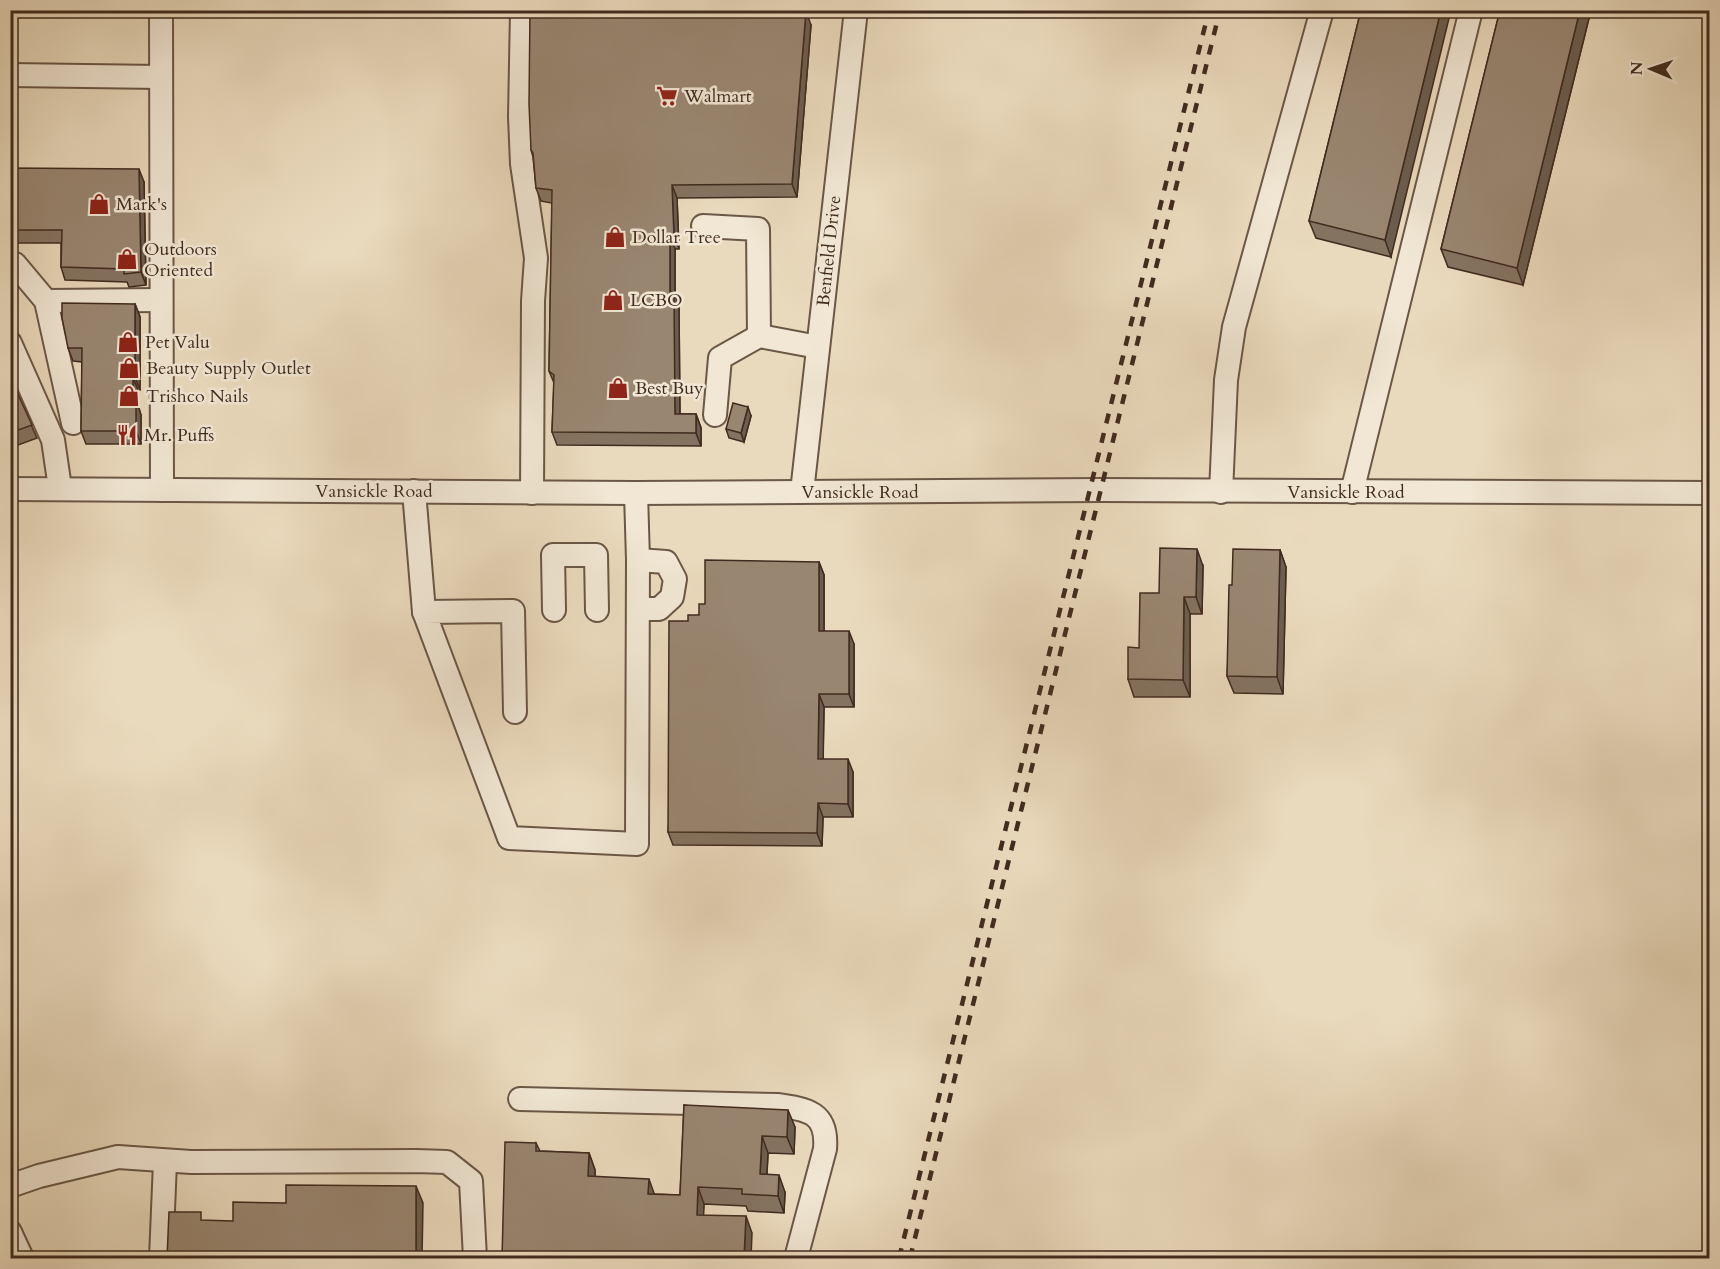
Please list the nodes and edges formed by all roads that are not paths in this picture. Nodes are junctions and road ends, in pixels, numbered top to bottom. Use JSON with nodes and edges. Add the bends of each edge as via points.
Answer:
{"nodes":[{"id":1,"x":160,"y":10,"type":"edge"},
{"id":2,"x":522,"y":10,"type":"edge"},
{"id":3,"x":856,"y":10,"type":"edge"},
{"id":4,"x":1322,"y":10,"type":"edge"},
{"id":5,"x":1472,"y":10,"type":"edge"},
{"id":6,"x":10,"y":75,"type":"edge"},
{"id":7,"x":161,"y":77,"type":"junction"},
{"id":8,"x":703,"y":226,"type":"dead end"},
{"id":9,"x":10,"y":263,"type":"edge"},
{"id":10,"x":161,"y":300,"type":"junction"},
{"id":11,"x":46,"y":301,"type":"junction"},
{"id":12,"x":759,"y":336,"type":"junction"},
{"id":13,"x":10,"y":343,"type":"edge"},
{"id":14,"x":818,"y":347,"type":"junction"},
{"id":15,"x":715,"y":414,"type":"dead end"},
{"id":16,"x":73,"y":423,"type":"dead end"},
{"id":17,"x":60,"y":488,"type":"junction"},
{"id":18,"x":10,"y":489,"type":"edge"},
{"id":19,"x":162,"y":490,"type":"junction"},
{"id":20,"x":414,"y":491,"type":"junction"},
{"id":21,"x":802,"y":492,"type":"junction"},
{"id":22,"x":1221,"y":492,"type":"junction"},
{"id":23,"x":1352,"y":492,"type":"junction"},
{"id":24,"x":532,"y":493,"type":"junction"},
{"id":25,"x":636,"y":493,"type":"junction"},
{"id":26,"x":1710,"y":493,"type":"edge"},
{"id":27,"x":638,"y":560,"type":"junction"},
{"id":28,"x":638,"y":609,"type":"junction"},
{"id":29,"x":554,"y":610,"type":"dead end"},
{"id":30,"x":597,"y":610,"type":"dead end"},
{"id":31,"x":424,"y":612,"type":"junction"},
{"id":32,"x":515,"y":712,"type":"dead end"},
{"id":33,"x":520,"y":1099,"type":"dead end"},
{"id":34,"x":165,"y":1162,"type":"junction"},
{"id":35,"x":10,"y":1186,"type":"edge"},
{"id":36,"x":162,"y":1258,"type":"edge"},
{"id":37,"x":475,"y":1258,"type":"edge"},
{"id":38,"x":796,"y":1258,"type":"edge"}],
"edges":[{"from":1,"to":7,"type":"street"},
{"from":2,"to":24,"type":"street","via":[[522,164],[537,258],[533,301]]},
{"from":3,"to":14,"type":"street","name":"Benfield Drive"},
{"from":4,"to":22,"type":"street","via":[[1234,327],[1226,380]]},
{"from":5,"to":23,"type":"street"},
{"from":6,"to":7,"type":"street"},
{"from":7,"to":10,"type":"street"},
{"from":8,"to":12,"type":"street","via":[[758,229]]},
{"from":9,"to":11,"type":"street"},
{"from":10,"to":11,"type":"street"},
{"from":10,"to":19,"type":"street"},
{"from":11,"to":16,"type":"street"},
{"from":12,"to":14,"type":"street"},
{"from":12,"to":15,"type":"street","via":[[720,358]]},
{"from":13,"to":17,"type":"street","via":[[53,440]]},
{"from":14,"to":21,"type":"street","name":"Benfield Drive"},
{"from":17,"to":18,"type":"street","name":"Vansickle Road"},
{"from":17,"to":19,"type":"street","name":"Vansickle Road"},
{"from":19,"to":20,"type":"street","name":"Vansickle Road"},
{"from":20,"to":24,"type":"street","name":"Vansickle Road"},
{"from":20,"to":31,"type":"street"},
{"from":21,"to":22,"type":"street","name":"Vansickle Road"},
{"from":21,"to":25,"type":"street","name":"Vansickle Road"},
{"from":22,"to":23,"type":"street","name":"Vansickle Road"},
{"from":23,"to":26,"type":"street","name":"Vansickle Road"},
{"from":24,"to":25,"type":"street","name":"Vansickle Road"},
{"from":25,"to":27,"type":"street"},
{"from":27,"to":28,"type":"street"},
{"from":27,"to":28,"type":"street","via":[[666,562],[675,579],[672,597],[658,609]]},
{"from":28,"to":31,"type":"street","via":[[637,844],[509,838]]},
{"from":29,"to":30,"type":"street","via":[[553,555],[596,555]]},
{"from":31,"to":32,"type":"street","via":[[513,611]]},
{"from":33,"to":38,"type":"street","via":[[777,1105],[810,1111],[824,1130],[825,1149]]},
{"from":34,"to":35,"type":"street","via":[[118,1157]]},
{"from":34,"to":36,"type":"street"},
{"from":34,"to":37,"type":"street","via":[[447,1162],[471,1181]]}]}
